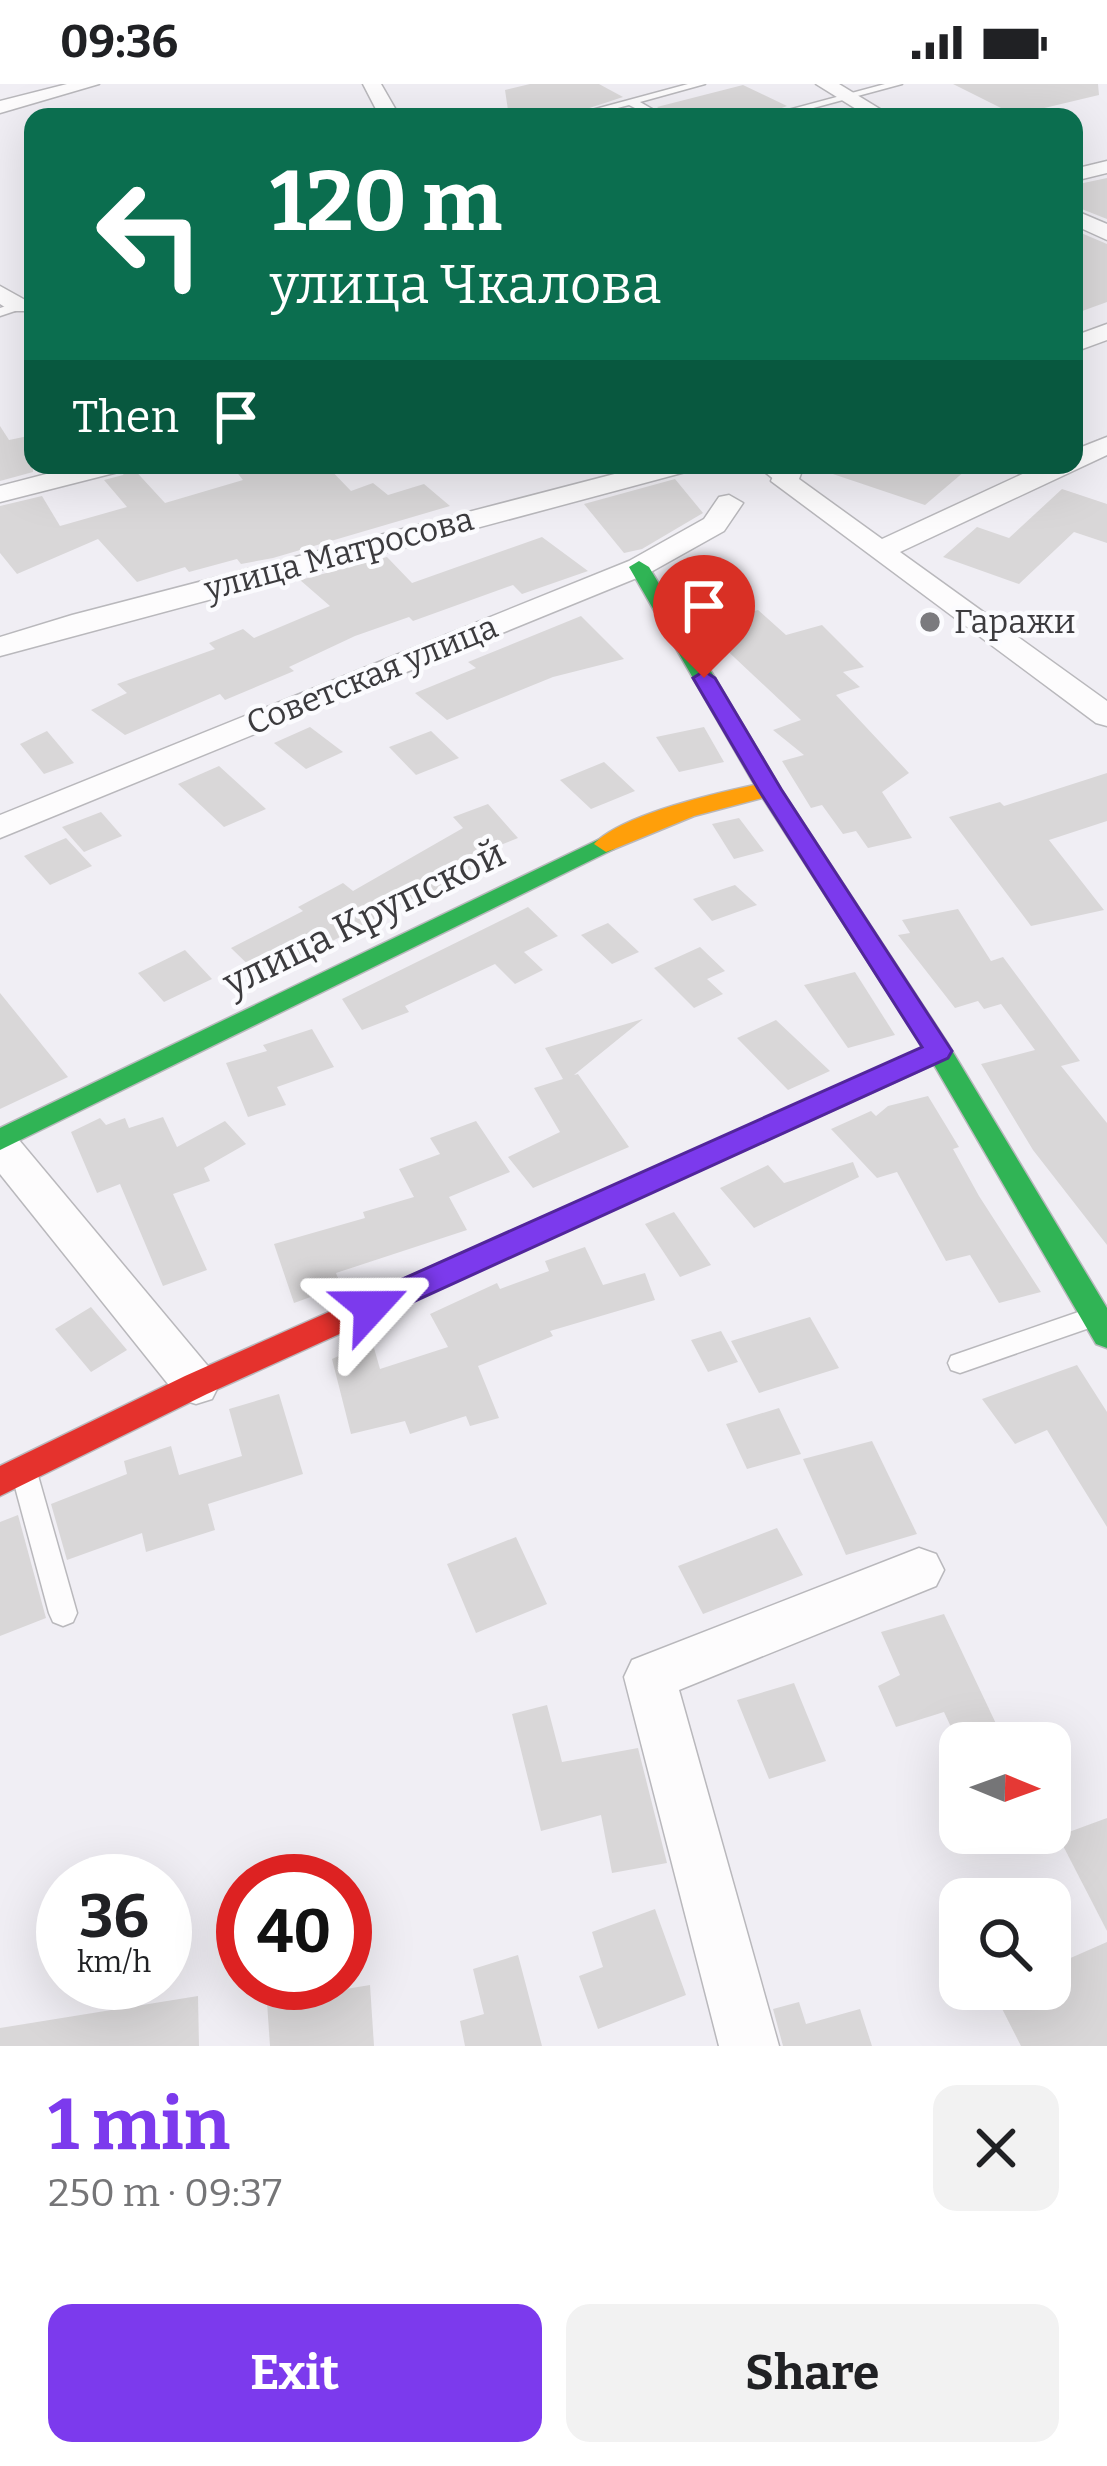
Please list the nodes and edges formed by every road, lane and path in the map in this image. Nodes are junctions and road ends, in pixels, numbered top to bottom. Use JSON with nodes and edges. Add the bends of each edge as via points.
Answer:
{"nodes":[{"id":1,"x":90,"y":84,"type":"edge"},
{"id":2,"x":700,"y":84,"type":"edge"},
{"id":3,"x":825,"y":84,"type":"edge"},
{"id":4,"x":897,"y":84,"type":"edge"},
{"id":5,"x":844,"y":97,"type":"junction"},
{"id":6,"x":631,"y":102,"type":"junction"},
{"id":7,"x":0,"y":107,"type":"edge"},
{"id":8,"x":607,"y":108,"type":"edge"},
{"id":9,"x":643,"y":108,"type":"edge"},
{"id":10,"x":802,"y":108,"type":"edge"},
{"id":11,"x":865,"y":108,"type":"edge"},
{"id":12,"x":78,"y":474,"type":"edge"},
{"id":13,"x":649,"y":474,"type":"edge"},
{"id":14,"x":695,"y":474,"type":"edge"},
{"id":15,"x":783,"y":474,"type":"edge"},
{"id":16,"x":1045,"y":474,"type":"edge"},
{"id":17,"x":0,"y":494,"type":"edge"},
{"id":18,"x":729,"y":502,"type":"junction"},
{"id":19,"x":880,"y":550,"type":"junction"},
{"id":20,"x":638,"y":567,"type":"junction"},
{"id":21,"x":0,"y":647,"type":"edge"},
{"id":22,"x":1107,"y":716,"type":"edge"},
{"id":23,"x":769,"y":789,"type":"junction"},
{"id":24,"x":0,"y":827,"type":"edge"},
{"id":25,"x":939,"y":1051,"type":"junction"},
{"id":26,"x":0,"y":1143,"type":"edge"},
{"id":27,"x":1102,"y":1325,"type":"edge"},
{"id":28,"x":959,"y":1363,"type":"dead end"},
{"id":29,"x":196,"y":1385,"type":"junction"},
{"id":30,"x":12,"y":1477,"type":"edge"},
{"id":31,"x":919,"y":1570,"type":"dead end"},
{"id":32,"x":62,"y":1612,"type":"dead end"},
{"id":33,"x":749,"y":2046,"type":"edge"}],
"edges":[{"from":1,"to":7,"type":"street"},
{"from":2,"to":6,"type":"lane"},
{"from":3,"to":5,"type":"street"},
{"from":4,"to":5,"type":"lane"},
{"from":5,"to":10,"type":"lane"},
{"from":5,"to":11,"type":"street"},
{"from":6,"to":8,"type":"lane"},
{"from":6,"to":9,"type":"lane"},
{"from":12,"to":17,"type":"street"},
{"from":13,"to":21,"type":"street","name":"улица Матросова"},
{"from":14,"to":18,"type":"street"},
{"from":15,"to":18,"type":"street"},
{"from":15,"to":19,"type":"street"},
{"from":16,"to":19,"type":"street"},
{"from":18,"to":20,"type":"street","name":"Советская улица","via":[[714,525]]},
{"from":19,"to":22,"type":"street"},
{"from":20,"to":23,"type":"street"},
{"from":20,"to":24,"type":"street","name":"Советская улица"},
{"from":23,"to":25,"type":"street"},
{"from":23,"to":26,"type":"street","name":"улица Крупской","via":[[662,816]]},
{"from":25,"to":27,"type":"street"},
{"from":25,"to":29,"type":"street"},
{"from":26,"to":29,"type":"street"},
{"from":27,"to":28,"type":"lane"},
{"from":29,"to":30,"type":"street"},
{"from":30,"to":32,"type":"lane"},
{"from":31,"to":33,"type":"street","via":[[650,1677]]}]}
